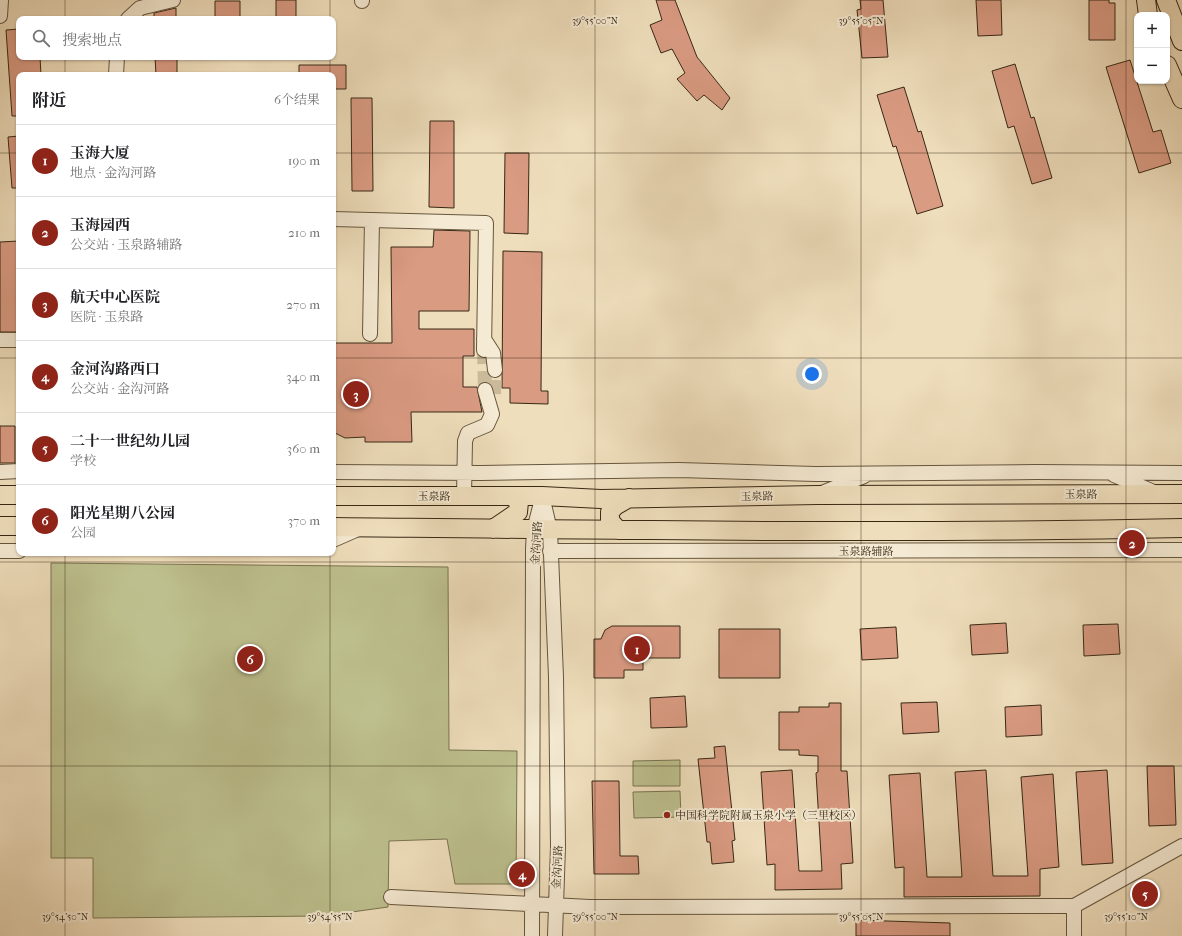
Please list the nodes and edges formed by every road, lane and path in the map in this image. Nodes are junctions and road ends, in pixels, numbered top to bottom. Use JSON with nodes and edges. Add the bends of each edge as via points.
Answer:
{"nodes":[{"id":1,"x":1,"y":0,"type":"edge"},
{"id":2,"x":173,"y":0,"type":"edge"},
{"id":3,"x":1146,"y":0,"type":"edge"},
{"id":4,"x":1166,"y":0,"type":"edge"},
{"id":5,"x":1148,"y":12,"type":"edge"},
{"id":6,"x":0,"y":16,"type":"edge"},
{"id":7,"x":131,"y":16,"type":"edge"},
{"id":8,"x":1182,"y":41,"type":"edge"},
{"id":9,"x":117,"y":60,"type":"edge"},
{"id":10,"x":116,"y":72,"type":"edge"},
{"id":11,"x":1170,"y":72,"type":"edge"},
{"id":12,"x":1182,"y":99,"type":"edge"},
{"id":13,"x":336,"y":219,"type":"edge"},
{"id":14,"x":372,"y":220,"type":"junction"},
{"id":15,"x":370,"y":334,"type":"dead end"},
{"id":16,"x":0,"y":340,"type":"edge"},
{"id":17,"x":16,"y":340,"type":"edge"},
{"id":18,"x":495,"y":370,"type":"tunnel mouth"},
{"id":19,"x":490,"y":396,"type":"tunnel mouth"},
{"id":20,"x":16,"y":471,"type":"edge"},
{"id":21,"x":0,"y":472,"type":"edge"},
{"id":22,"x":336,"y":472,"type":"edge"},
{"id":23,"x":464,"y":472,"type":"junction"},
{"id":24,"x":1108,"y":472,"type":"junction"},
{"id":25,"x":1182,"y":472,"type":"edge"},
{"id":26,"x":871,"y":473,"type":"junction"},
{"id":27,"x":1158,"y":494,"type":"junction"},
{"id":28,"x":1182,"y":494,"type":"edge"},
{"id":29,"x":0,"y":495,"type":"edge"},
{"id":30,"x":16,"y":495,"type":"edge"},
{"id":31,"x":817,"y":495,"type":"junction"},
{"id":32,"x":336,"y":496,"type":"edge"},
{"id":33,"x":464,"y":496,"type":"junction"},
{"id":34,"x":512,"y":496,"type":"junction"},
{"id":35,"x":542,"y":496,"type":"junction"},
{"id":36,"x":629,"y":498,"type":"junction"},
{"id":37,"x":0,"y":526,"type":"edge"},
{"id":38,"x":16,"y":526,"type":"edge"},
{"id":39,"x":336,"y":527,"type":"edge"},
{"id":40,"x":362,"y":528,"type":"junction"},
{"id":41,"x":1182,"y":528,"type":"edge"},
{"id":42,"x":493,"y":529,"type":"junction"},
{"id":43,"x":542,"y":530,"type":"junction"},
{"id":44,"x":618,"y":530,"type":"junction"},
{"id":45,"x":941,"y":531,"type":"junction"},
{"id":46,"x":336,"y":539,"type":"edge"},
{"id":47,"x":550,"y":550,"type":"junction"},
{"id":48,"x":1182,"y":550,"type":"edge"},
{"id":49,"x":0,"y":551,"type":"edge"},
{"id":50,"x":16,"y":551,"type":"edge"},
{"id":51,"x":1002,"y":551,"type":"junction"},
{"id":52,"x":1182,"y":846,"type":"edge"},
{"id":53,"x":391,"y":897,"type":"dead end"},
{"id":54,"x":532,"y":904,"type":"junction"},
{"id":55,"x":555,"y":905,"type":"junction"},
{"id":56,"x":1074,"y":906,"type":"junction"},
{"id":57,"x":532,"y":936,"type":"edge"},
{"id":58,"x":555,"y":936,"type":"edge"},
{"id":59,"x":1074,"y":936,"type":"edge"}],
"edges":[{"from":1,"to":6,"type":"street"},
{"from":2,"to":7,"type":"street","via":[[140,8]]},
{"from":3,"to":5,"type":"main road"},
{"from":4,"to":8,"type":"main road"},
{"from":9,"to":10,"type":"street"},
{"from":11,"to":12,"type":"main road"},
{"from":13,"to":14,"type":"street"},
{"from":14,"to":15,"type":"street"},
{"from":14,"to":18,"type":"street","via":[[486,223],[484,344],[493,353]]},
{"from":16,"to":17,"type":"street"},
{"from":19,"to":23,"type":"street","via":[[492,414],[487,425],[468,433],[465,441]]},
{"from":20,"to":21,"type":"street"},
{"from":22,"to":23,"type":"street"},
{"from":23,"to":26,"type":"street","via":[[679,470]]},
{"from":23,"to":33,"type":"street"},
{"from":24,"to":25,"type":"street"},
{"from":24,"to":26,"type":"street"},
{"from":24,"to":27,"type":"street"},
{"from":26,"to":31,"type":"street"},
{"from":27,"to":28,"type":"main road","name":"玉泉路"},
{"from":27,"to":31,"type":"main road","name":"玉泉路"},
{"from":29,"to":30,"type":"main road"},
{"from":31,"to":36,"type":"main road","name":"玉泉路"},
{"from":32,"to":33,"type":"main road","name":"玉泉路"},
{"from":33,"to":34,"type":"main road","name":"玉泉路"},
{"from":34,"to":35,"type":"main road","name":"玉泉路"},
{"from":34,"to":42,"type":"main road","via":[[519,502],[518,512]]},
{"from":35,"to":36,"type":"main road","name":"玉泉路"},
{"from":35,"to":43,"type":"street","name":"金沟河路"},
{"from":36,"to":44,"type":"main road","via":[[610,512],[610,521]]},
{"from":37,"to":38,"type":"main road"},
{"from":39,"to":40,"type":"main road"},
{"from":40,"to":42,"type":"main road"},
{"from":40,"to":46,"type":"street"},
{"from":41,"to":45,"type":"main road"},
{"from":42,"to":43,"type":"main road"},
{"from":43,"to":44,"type":"main road"},
{"from":43,"to":47,"type":"street","name":"金沟河路"},
{"from":43,"to":54,"type":"street","name":"金沟河路"},
{"from":44,"to":45,"type":"main road"},
{"from":45,"to":51,"type":"street"},
{"from":47,"to":51,"type":"street","name":"玉泉路辅路"},
{"from":47,"to":55,"type":"street","name":"金沟河路","via":[[556,677],[558,846]]},
{"from":48,"to":51,"type":"street","name":"玉泉路辅路"},
{"from":49,"to":50,"type":"street"},
{"from":52,"to":56,"type":"street"},
{"from":53,"to":54,"type":"street"},
{"from":54,"to":55,"type":"street"},
{"from":54,"to":57,"type":"street","name":"金沟河路"},
{"from":55,"to":56,"type":"street"},
{"from":55,"to":58,"type":"street","name":"金沟河路"},
{"from":56,"to":59,"type":"street"}]}
